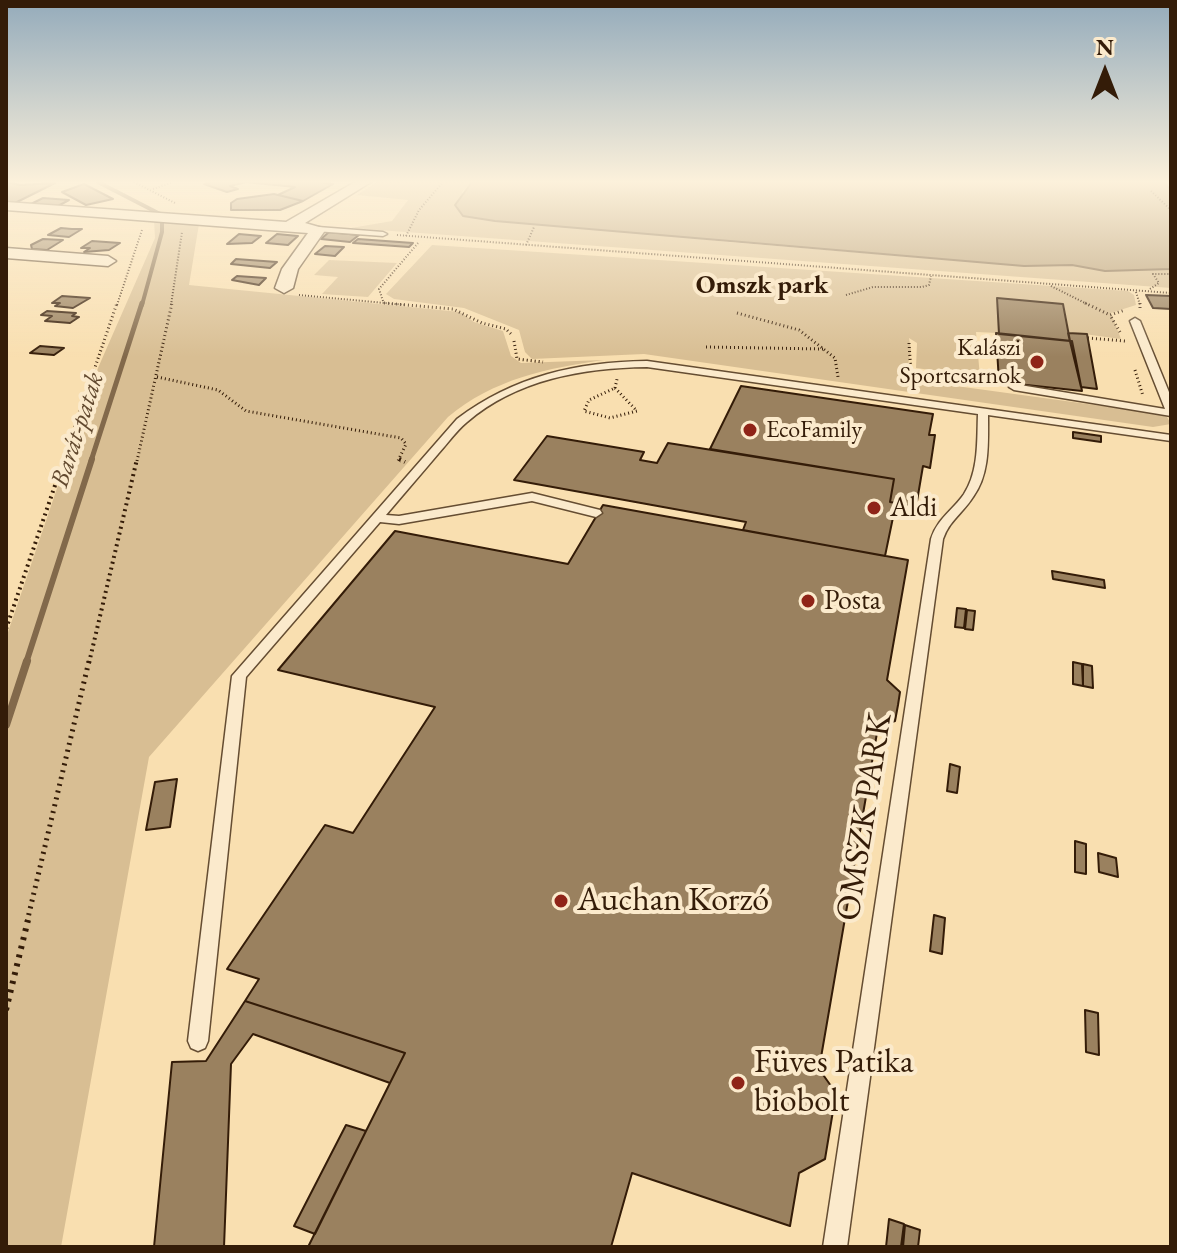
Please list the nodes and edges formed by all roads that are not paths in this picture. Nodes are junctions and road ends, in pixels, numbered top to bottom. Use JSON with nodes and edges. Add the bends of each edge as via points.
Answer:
{"nodes":[{"id":1,"x":310,"y":240,"type":"edge"},
{"id":2,"x":6,"y":253,"type":"edge"},
{"id":3,"x":108,"y":261,"type":"dead end"},
{"id":4,"x":288,"y":291,"type":"road end"},
{"id":5,"x":1139,"y":318,"type":"road end"},
{"id":6,"x":1014,"y":387,"type":"road end"},
{"id":7,"x":983,"y":411,"type":"junction"},
{"id":8,"x":1171,"y":411,"type":"edge"},
{"id":9,"x":1171,"y":438,"type":"edge"},
{"id":10,"x":596,"y":513,"type":"dead end"},
{"id":11,"x":377,"y":518,"type":"junction"},
{"id":12,"x":198,"y":1041,"type":"dead end"},
{"id":13,"x":835,"y":1247,"type":"edge"}],
"edges":[{"from":1,"to":4,"type":"street","via":[[290,269]]},
{"from":2,"to":3,"type":"street"},
{"from":5,"to":8,"type":"lane"},
{"from":6,"to":8,"type":"lane"},
{"from":7,"to":9,"type":"lane"},
{"from":7,"to":11,"type":"lane","via":[[671,367],[611,365],[506,389],[486,400],[461,421]]},
{"from":7,"to":13,"type":"lane","name":"OMSZK PARK","via":[[980,469],[973,491],[941,523],[937,539]]},
{"from":10,"to":11,"type":"lane","via":[[532,497],[399,520]]},
{"from":11,"to":12,"type":"lane","via":[[239,676]]}]}
